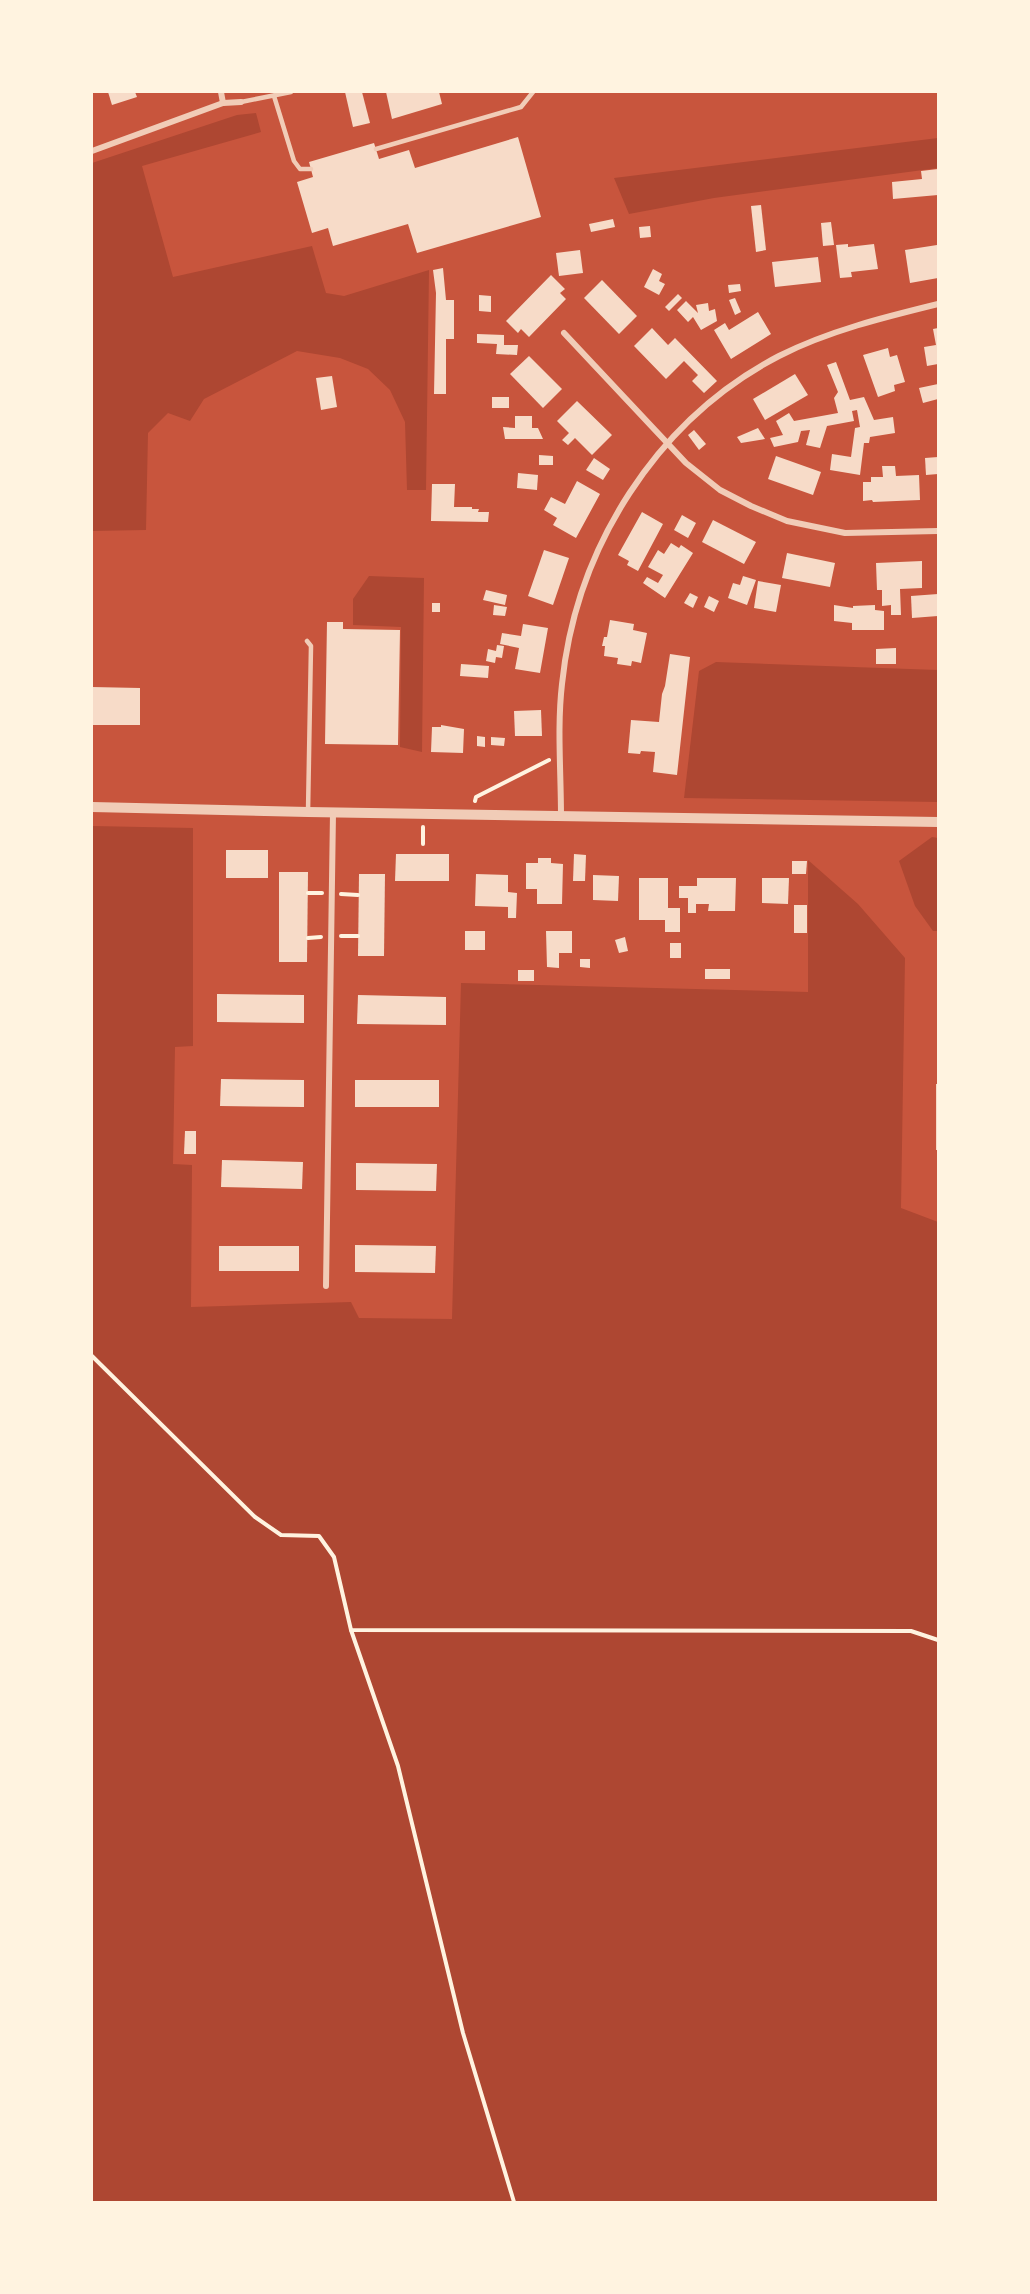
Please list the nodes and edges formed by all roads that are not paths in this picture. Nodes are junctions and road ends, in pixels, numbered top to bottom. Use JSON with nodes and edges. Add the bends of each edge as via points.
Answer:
{"nodes":[{"id":1,"x":221,"y":92,"type":"edge"},
{"id":2,"x":291,"y":92,"type":"edge"},
{"id":3,"x":533,"y":92,"type":"edge"},
{"id":4,"x":274,"y":96,"type":"junction"},
{"id":5,"x":241,"y":102,"type":"joint"},
{"id":6,"x":223,"y":103,"type":"junction"},
{"id":7,"x":376,"y":149,"type":"dead end"},
{"id":8,"x":92,"y":151,"type":"edge"},
{"id":9,"x":310,"y":169,"type":"dead end"},
{"id":10,"x":939,"y":304,"type":"edge"},
{"id":11,"x":564,"y":333,"type":"dead end"},
{"id":12,"x":668,"y":442,"type":"junction"},
{"id":13,"x":939,"y":531,"type":"edge"},
{"id":14,"x":307,"y":641,"type":"dead end"},
{"id":15,"x":92,"y":807,"type":"edge"},
{"id":16,"x":308,"y":812,"type":"junction"},
{"id":17,"x":333,"y":813,"type":"junction"},
{"id":18,"x":561,"y":816,"type":"junction"},
{"id":19,"x":939,"y":822,"type":"edge"},
{"id":20,"x":326,"y":1286,"type":"dead end"}],
"edges":[{"from":1,"to":6,"type":"street"},
{"from":2,"to":4,"type":"lane"},
{"from":3,"to":7,"type":"lane","via":[[521,106]]},
{"from":4,"to":5,"type":"lane"},
{"from":4,"to":9,"type":"lane","via":[[294,161],[300,169]]},
{"from":5,"to":6,"type":"street"},
{"from":6,"to":8,"type":"street"},
{"from":10,"to":12,"type":"street","via":[[834,334],[778,357],[731,386]]},
{"from":11,"to":12,"type":"street"},
{"from":12,"to":13,"type":"street","via":[[686,463],[720,490],[787,521],[845,533]]},
{"from":12,"to":18,"type":"street","via":[[608,526],[580,597],[561,685]]},
{"from":14,"to":16,"type":"lane","via":[[311,646]]},
{"from":15,"to":16,"type":"street"},
{"from":16,"to":17,"type":"street"},
{"from":17,"to":18,"type":"street"},
{"from":17,"to":20,"type":"street"},
{"from":18,"to":19,"type":"street"}]}
